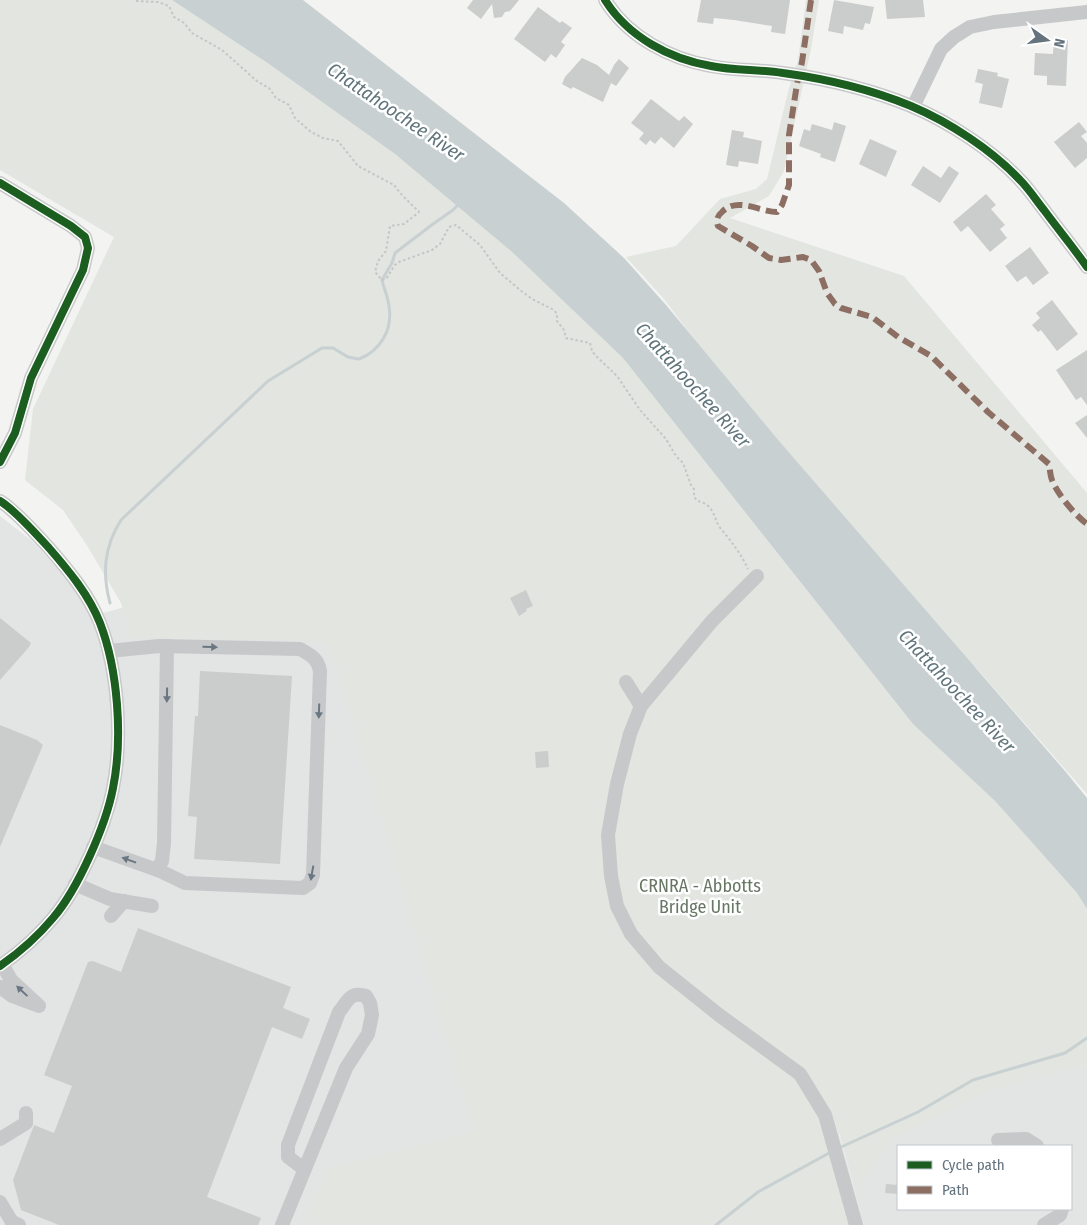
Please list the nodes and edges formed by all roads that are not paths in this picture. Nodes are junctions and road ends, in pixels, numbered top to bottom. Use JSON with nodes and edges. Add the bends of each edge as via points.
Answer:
{"nodes":[{"id":1,"x":605,"y":0,"type":"edge"},
{"id":2,"x":1087,"y":12,"type":"edge"},
{"id":3,"x":913,"y":107,"type":"junction"},
{"id":4,"x":0,"y":183,"type":"edge"},
{"id":5,"x":1087,"y":267,"type":"edge"},
{"id":6,"x":0,"y":462,"type":"edge"},
{"id":7,"x":0,"y":501,"type":"edge"},
{"id":8,"x":757,"y":576,"type":"dead end"},
{"id":9,"x":167,"y":646,"type":"junction"},
{"id":10,"x":109,"y":650,"type":"junction"},
{"id":11,"x":626,"y":682,"type":"dead end"},
{"id":12,"x":641,"y":706,"type":"junction"},
{"id":13,"x":93,"y":847,"type":"junction"},
{"id":14,"x":157,"y":870,"type":"junction"},
{"id":15,"x":75,"y":884,"type":"junction"},
{"id":16,"x":124,"y":901,"type":"junction"},
{"id":17,"x":152,"y":906,"type":"dead end"},
{"id":18,"x":111,"y":916,"type":"dead end"},
{"id":19,"x":1,"y":965,"type":"edge"},
{"id":20,"x":0,"y":986,"type":"edge"},
{"id":21,"x":26,"y":1113,"type":"dead end"},
{"id":22,"x":0,"y":1139,"type":"edge"},
{"id":23,"x":998,"y":1140,"type":"dead end"},
{"id":24,"x":1035,"y":1145,"type":"edge"},
{"id":25,"x":304,"y":1169,"type":"junction"},
{"id":26,"x":0,"y":1202,"type":"edge"},
{"id":27,"x":1062,"y":1210,"type":"edge"},
{"id":28,"x":20,"y":1225,"type":"edge"},
{"id":29,"x":282,"y":1225,"type":"edge"},
{"id":30,"x":856,"y":1225,"type":"edge"},
{"id":31,"x":1044,"y":1225,"type":"edge"}],
"edges":[{"from":1,"to":3,"type":"street","via":[[635,34],[688,61],[833,81]]},
{"from":2,"to":3,"type":"street","via":[[970,27],[941,49]]},
{"from":3,"to":5,"type":"street","via":[[973,141],[1021,180]]},
{"from":4,"to":6,"type":"street","via":[[72,226],[85,237],[88,248],[83,270],[31,378],[15,433]]},
{"from":7,"to":10,"type":"street","via":[[42,540],[75,577],[99,622]]},
{"from":8,"to":12,"type":"street","via":[[712,621]]},
{"from":9,"to":10,"type":"street"},
{"from":9,"to":14,"type":"street","one_way":true,"via":[[164,843],[162,861]]},
{"from":9,"to":14,"type":"street","one_way":true,"via":[[300,650],[319,662],[314,875],[303,888],[185,883]]},
{"from":10,"to":13,"type":"street","via":[[116,690],[118,752],[113,788]]},
{"from":11,"to":12,"type":"street"},
{"from":12,"to":30,"type":"street","via":[[617,784],[608,835],[610,876],[617,906],[631,934],[660,967],[800,1074],[825,1115]]},
{"from":14,"to":13,"type":"street","one_way":true},
{"from":13,"to":15,"type":"street"},
{"from":15,"to":16,"type":"street","via":[[110,899]]},
{"from":15,"to":19,"type":"street","via":[[55,916],[35,938]]},
{"from":16,"to":17,"type":"street"},
{"from":16,"to":18,"type":"street"},
{"from":20,"to":19,"type":"street","one_way":true,"via":[[12,996],[39,1006],[11,980]]},
{"from":21,"to":22,"type":"street","via":[[26,1122]]},
{"from":23,"to":24,"type":"street","via":[[1026,1139]]},
{"from":25,"to":25,"type":"street","via":[[346,1068],[368,1034],[372,1015],[366,996],[352,995],[339,1012],[288,1145],[288,1158]]},
{"from":25,"to":29,"type":"street"},
{"from":26,"to":28,"type":"street","via":[[12,1222]]},
{"from":27,"to":31,"type":"street","via":[[1060,1215]]}]}
